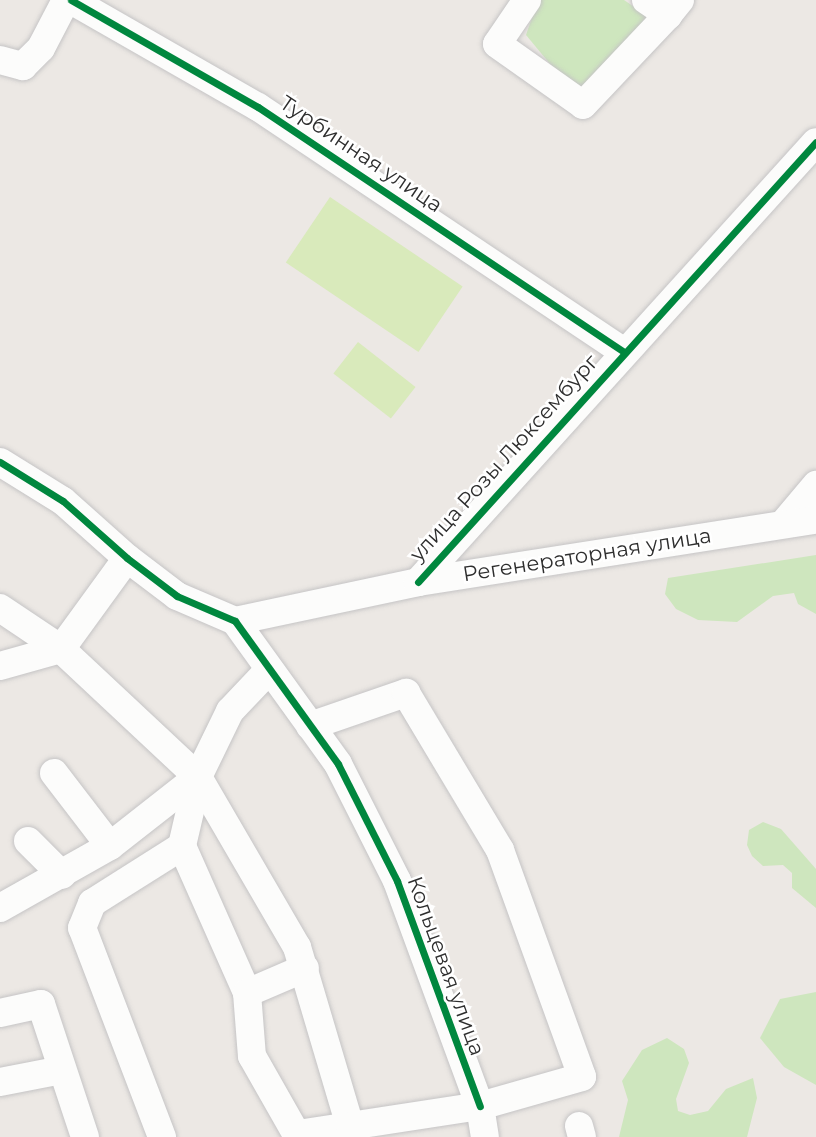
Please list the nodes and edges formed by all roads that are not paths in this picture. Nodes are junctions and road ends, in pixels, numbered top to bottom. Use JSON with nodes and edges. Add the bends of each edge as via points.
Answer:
{"nodes":[{"id":1,"x":69,"y":0,"type":"edge"},
{"id":2,"x":527,"y":0,"type":"edge"},
{"id":3,"x":665,"y":5,"type":"edge"},
{"id":4,"x":0,"y":60,"type":"edge"},
{"id":5,"x":816,"y":142,"type":"edge"},
{"id":6,"x":623,"y":351,"type":"junction"},
{"id":7,"x":0,"y":462,"type":"edge"},
{"id":8,"x":816,"y":485,"type":"edge"},
{"id":9,"x":816,"y":520,"type":"edge"},
{"id":10,"x":784,"y":523,"type":"junction"},
{"id":11,"x":127,"y":558,"type":"junction"},
{"id":12,"x":418,"y":582,"type":"junction"},
{"id":13,"x":0,"y":608,"type":"edge"},
{"id":14,"x":235,"y":621,"type":"junction"},
{"id":15,"x":61,"y":649,"type":"junction"},
{"id":16,"x":0,"y":666,"type":"edge"},
{"id":17,"x":268,"y":671,"type":"junction"},
{"id":18,"x":310,"y":726,"type":"junction"},
{"id":19,"x":54,"y":773,"type":"dead end"},
{"id":20,"x":198,"y":777,"type":"junction"},
{"id":21,"x":28,"y":841,"type":"dead end"},
{"id":22,"x":110,"y":846,"type":"junction"},
{"id":23,"x":182,"y":846,"type":"junction"},
{"id":24,"x":62,"y":875,"type":"junction"},
{"id":25,"x":0,"y":908,"type":"edge"},
{"id":26,"x":305,"y":968,"type":"junction"},
{"id":27,"x":247,"y":993,"type":"junction"},
{"id":28,"x":0,"y":1013,"type":"edge"},
{"id":29,"x":62,"y":1070,"type":"junction"},
{"id":30,"x":0,"y":1082,"type":"edge"},
{"id":31,"x":480,"y":1106,"type":"junction"},
{"id":32,"x":351,"y":1131,"type":"edge"},
{"id":33,"x":298,"y":1135,"type":"edge"},
{"id":34,"x":85,"y":1137,"type":"edge"},
{"id":35,"x":162,"y":1137,"type":"edge"},
{"id":36,"x":485,"y":1137,"type":"edge"}],
"edges":[{"from":1,"to":4,"type":"street","via":[[41,48],[23,66]]},
{"from":1,"to":6,"type":"street","name":"Турбинная улица","via":[[258,107]]},
{"from":2,"to":3,"type":"street","via":[[497,44],[583,105]]},
{"from":5,"to":6,"type":"street","name":"улица Розы Люксембург"},
{"from":6,"to":12,"type":"street","name":"улица Розы Люксембург"},
{"from":7,"to":11,"type":"street","via":[[63,501]]},
{"from":8,"to":10,"type":"street"},
{"from":9,"to":10,"type":"street","name":"Регенераторная улица"},
{"from":10,"to":12,"type":"street","name":"Регенераторная улица"},
{"from":11,"to":14,"type":"street","via":[[177,596]]},
{"from":11,"to":15,"type":"street"},
{"from":12,"to":14,"type":"street","name":"Регенераторная улица"},
{"from":13,"to":15,"type":"street"},
{"from":14,"to":17,"type":"street","name":"Кольцевая улица"},
{"from":15,"to":16,"type":"street"},
{"from":15,"to":20,"type":"street"},
{"from":17,"to":18,"type":"street","name":"Кольцевая улица"},
{"from":17,"to":20,"type":"street","via":[[230,711]]},
{"from":18,"to":31,"type":"street","name":"Кольцевая улица","via":[[338,764],[397,881]]},
{"from":18,"to":31,"type":"street","via":[[406,693],[500,850],[582,1077]]},
{"from":19,"to":22,"type":"street"},
{"from":20,"to":22,"type":"street"},
{"from":20,"to":23,"type":"street"},
{"from":20,"to":26,"type":"street"},
{"from":21,"to":24,"type":"street"},
{"from":22,"to":24,"type":"street"},
{"from":23,"to":27,"type":"street"},
{"from":23,"to":35,"type":"street","via":[[92,903],[82,928]]},
{"from":24,"to":25,"type":"street"},
{"from":26,"to":27,"type":"street"},
{"from":26,"to":32,"type":"street"},
{"from":27,"to":33,"type":"street","via":[[252,1056]]},
{"from":28,"to":29,"type":"street","via":[[41,1004]]},
{"from":29,"to":30,"type":"street"},
{"from":29,"to":34,"type":"street"},
{"from":31,"to":32,"type":"street"},
{"from":31,"to":36,"type":"street","name":"Кольцевая улица"},
{"from":32,"to":33,"type":"street"}]}
